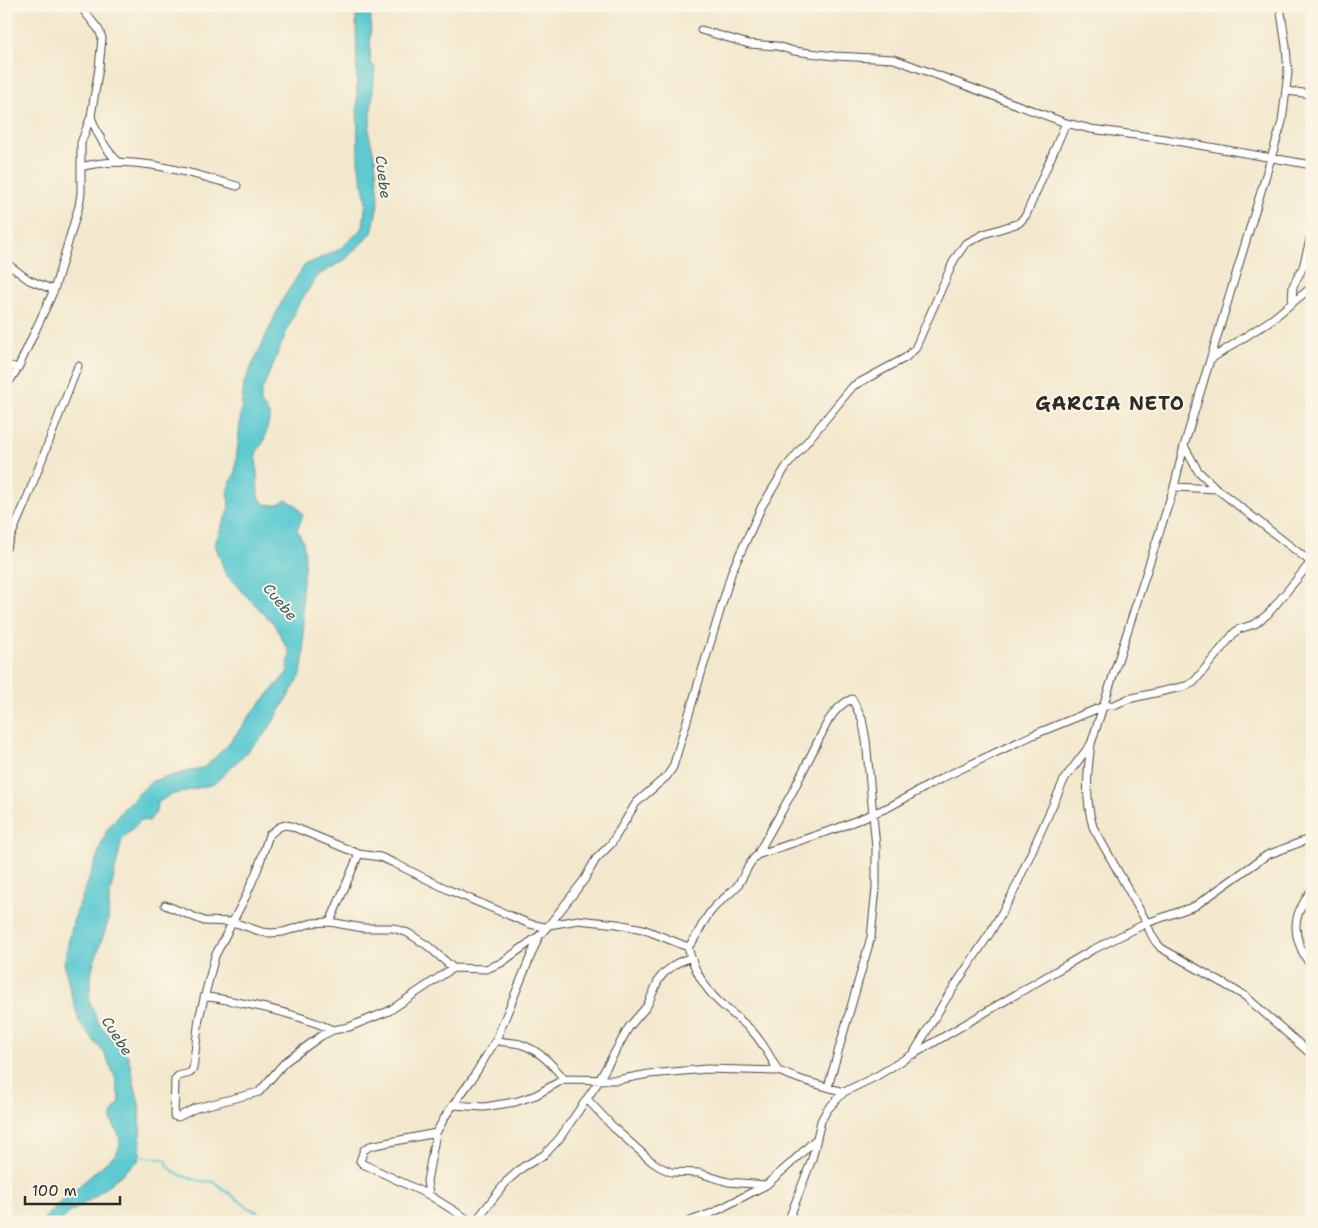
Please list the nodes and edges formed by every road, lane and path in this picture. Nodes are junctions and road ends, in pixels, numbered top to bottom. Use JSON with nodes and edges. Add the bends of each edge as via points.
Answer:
{"nodes":[{"id":1,"x":80,"y":6,"type":"edge"},
{"id":2,"x":1280,"y":6,"type":"edge"},
{"id":3,"x":701,"y":30,"type":"dead end"},
{"id":4,"x":1286,"y":91,"type":"junction"},
{"id":5,"x":1312,"y":94,"type":"edge"},
{"id":6,"x":91,"y":116,"type":"junction"},
{"id":7,"x":1066,"y":123,"type":"junction"},
{"id":8,"x":1272,"y":159,"type":"junction"},
{"id":9,"x":119,"y":162,"type":"junction"},
{"id":10,"x":1312,"y":165,"type":"edge"},
{"id":11,"x":81,"y":167,"type":"junction"},
{"id":12,"x":237,"y":186,"type":"dead end"},
{"id":13,"x":1312,"y":232,"type":"edge"},
{"id":14,"x":6,"y":263,"type":"edge"},
{"id":15,"x":1312,"y":287,"type":"edge"},
{"id":16,"x":54,"y":290,"type":"junction"},
{"id":17,"x":1292,"y":302,"type":"junction"},
{"id":18,"x":1210,"y":360,"type":"junction"},
{"id":19,"x":6,"y":365,"type":"edge"},
{"id":20,"x":78,"y":366,"type":"dead end"},
{"id":21,"x":18,"y":368,"type":"junction"},
{"id":22,"x":6,"y":388,"type":"edge"},
{"id":23,"x":1184,"y":446,"type":"junction"},
{"id":24,"x":1174,"y":487,"type":"junction"},
{"id":25,"x":1217,"y":488,"type":"junction"},
{"id":26,"x":6,"y":548,"type":"edge"},
{"id":27,"x":1312,"y":562,"type":"edge"},
{"id":28,"x":1104,"y":706,"type":"junction"},
{"id":29,"x":1090,"y":744,"type":"junction"},
{"id":30,"x":872,"y":814,"type":"junction"},
{"id":31,"x":1312,"y":838,"type":"edge"},
{"id":32,"x":359,"y":854,"type":"junction"},
{"id":33,"x":757,"y":855,"type":"junction"},
{"id":34,"x":1312,"y":889,"type":"edge"},
{"id":35,"x":165,"y":905,"type":"dead end"},
{"id":36,"x":233,"y":922,"type":"junction"},
{"id":37,"x":330,"y":922,"type":"junction"},
{"id":38,"x":1147,"y":922,"type":"junction"},
{"id":39,"x":547,"y":926,"type":"junction"},
{"id":40,"x":540,"y":934,"type":"junction"},
{"id":41,"x":688,"y":947,"type":"junction"},
{"id":42,"x":690,"y":957,"type":"junction"},
{"id":43,"x":453,"y":968,"type":"junction"},
{"id":44,"x":1312,"y":968,"type":"edge"},
{"id":45,"x":204,"y":997,"type":"junction"},
{"id":46,"x":332,"y":1030,"type":"junction"},
{"id":47,"x":496,"y":1040,"type":"junction"},
{"id":48,"x":913,"y":1054,"type":"junction"},
{"id":49,"x":1312,"y":1055,"type":"edge"},
{"id":50,"x":778,"y":1071,"type":"junction"},
{"id":51,"x":564,"y":1078,"type":"junction"},
{"id":52,"x":599,"y":1079,"type":"junction"},
{"id":53,"x":828,"y":1087,"type":"junction"},
{"id":54,"x":844,"y":1092,"type":"junction"},
{"id":55,"x":587,"y":1099,"type":"junction"},
{"id":56,"x":453,"y":1105,"type":"junction"},
{"id":57,"x":436,"y":1134,"type":"junction"},
{"id":58,"x":816,"y":1140,"type":"junction"},
{"id":59,"x":427,"y":1181,"type":"junction"},
{"id":60,"x":766,"y":1185,"type":"junction"},
{"id":61,"x":415,"y":1189,"type":"junction"},
{"id":62,"x":429,"y":1195,"type":"junction"},
{"id":63,"x":473,"y":1222,"type":"edge"},
{"id":64,"x":688,"y":1222,"type":"edge"},
{"id":65,"x":788,"y":1222,"type":"edge"}],
"edges":[{"from":1,"to":6,"type":"street","via":[[102,38]]},
{"from":2,"to":4,"type":"street","via":[[1288,73]]},
{"from":3,"to":7,"type":"street","via":[[749,44],[777,46],[794,52],[894,59]]},
{"from":4,"to":5,"type":"street"},
{"from":4,"to":8,"type":"street"},
{"from":6,"to":9,"type":"street","via":[[110,154]]},
{"from":6,"to":11,"type":"street","via":[[81,143]]},
{"from":7,"to":8,"type":"street"},
{"from":7,"to":39,"type":"street","via":[[1026,215],[1019,223],[965,244],[954,260],[915,349],[905,358],[853,386],[786,467],[762,506],[732,571],[672,767],[667,776],[636,803],[611,844],[596,859],[584,880]]},
{"from":8,"to":10,"type":"street"},
{"from":8,"to":18,"type":"street"},
{"from":9,"to":11,"type":"street"},
{"from":9,"to":12,"type":"street","via":[[188,172]]},
{"from":11,"to":16,"type":"street","via":[[79,206]]},
{"from":13,"to":17,"type":"street","via":[[1303,267],[1293,286]]},
{"from":14,"to":16,"type":"street","via":[[29,280]]},
{"from":15,"to":17,"type":"street"},
{"from":16,"to":21,"type":"street"},
{"from":17,"to":18,"type":"street","via":[[1271,320]]},
{"from":18,"to":23,"type":"street"},
{"from":19,"to":21,"type":"street"},
{"from":20,"to":26,"type":"street"},
{"from":21,"to":22,"type":"street"},
{"from":23,"to":24,"type":"street"},
{"from":23,"to":25,"type":"street","via":[[1198,471]]},
{"from":24,"to":25,"type":"street"},
{"from":24,"to":28,"type":"street"},
{"from":25,"to":27,"type":"street"},
{"from":27,"to":28,"type":"street","via":[[1268,614],[1255,624],[1235,632],[1194,682]]},
{"from":28,"to":29,"type":"street"},
{"from":28,"to":30,"type":"street","via":[[1033,735]]},
{"from":29,"to":38,"type":"street","via":[[1086,781],[1094,827]]},
{"from":29,"to":48,"type":"street","via":[[1065,778],[1012,895]]},
{"from":30,"to":33,"type":"street"},
{"from":30,"to":33,"type":"street","via":[[862,718],[850,698],[828,721]]},
{"from":30,"to":53,"type":"street","via":[[876,888],[870,937]]},
{"from":31,"to":38,"type":"street","via":[[1257,860],[1195,906]]},
{"from":32,"to":36,"type":"street","via":[[291,826],[279,827],[266,840],[258,868]]},
{"from":32,"to":37,"type":"street"},
{"from":32,"to":39,"type":"street","via":[[380,857],[530,924]]},
{"from":33,"to":41,"type":"street","via":[[737,886],[712,910]]},
{"from":34,"to":44,"type":"street","via":[[1300,910],[1296,926],[1301,949]]},
{"from":35,"to":36,"type":"street","via":[[204,921]]},
{"from":36,"to":37,"type":"street","via":[[271,933]]},
{"from":36,"to":45,"type":"street","via":[[215,956]]},
{"from":37,"to":43,"type":"street","via":[[363,928],[393,928],[408,933]]},
{"from":38,"to":48,"type":"street","via":[[1092,950]]},
{"from":38,"to":49,"type":"street","via":[[1150,934],[1161,948],[1245,996]]},
{"from":39,"to":40,"type":"street"},
{"from":39,"to":41,"type":"street","via":[[578,920],[617,924],[643,929]]},
{"from":40,"to":43,"type":"street","via":[[501,963],[486,969]]},
{"from":40,"to":47,"type":"street"},
{"from":41,"to":42,"type":"street"},
{"from":42,"to":50,"type":"street","via":[[704,985],[753,1032]]},
{"from":42,"to":52,"type":"street","via":[[677,963],[660,978]]},
{"from":43,"to":46,"type":"street","via":[[389,1010]]},
{"from":45,"to":46,"type":"street","via":[[225,998],[284,1012]]},
{"from":45,"to":46,"type":"street","via":[[193,1069],[175,1080],[174,1117],[259,1092],[285,1062]]},
{"from":47,"to":51,"type":"street","via":[[523,1045],[535,1051],[549,1060]]},
{"from":47,"to":56,"type":"street"},
{"from":48,"to":54,"type":"street"},
{"from":50,"to":52,"type":"street","via":[[683,1070],[617,1080]]},
{"from":50,"to":53,"type":"street"},
{"from":51,"to":52,"type":"street"},
{"from":51,"to":56,"type":"street","via":[[536,1095],[515,1102],[484,1107]]},
{"from":52,"to":55,"type":"street"},
{"from":53,"to":54,"type":"street"},
{"from":54,"to":58,"type":"street","via":[[821,1120]]},
{"from":55,"to":60,"type":"street","via":[[614,1128],[660,1167],[671,1172],[699,1173],[728,1182]]},
{"from":55,"to":63,"type":"street","via":[[544,1155],[522,1167],[507,1181]]},
{"from":56,"to":57,"type":"street"},
{"from":57,"to":59,"type":"street"},
{"from":57,"to":61,"type":"street","via":[[370,1146],[360,1158],[363,1164]]},
{"from":58,"to":60,"type":"street"},
{"from":58,"to":65,"type":"street","via":[[812,1160]]},
{"from":59,"to":61,"type":"street"},
{"from":59,"to":62,"type":"street"},
{"from":60,"to":64,"type":"street"},
{"from":61,"to":62,"type":"street"},
{"from":62,"to":63,"type":"street"}]}
